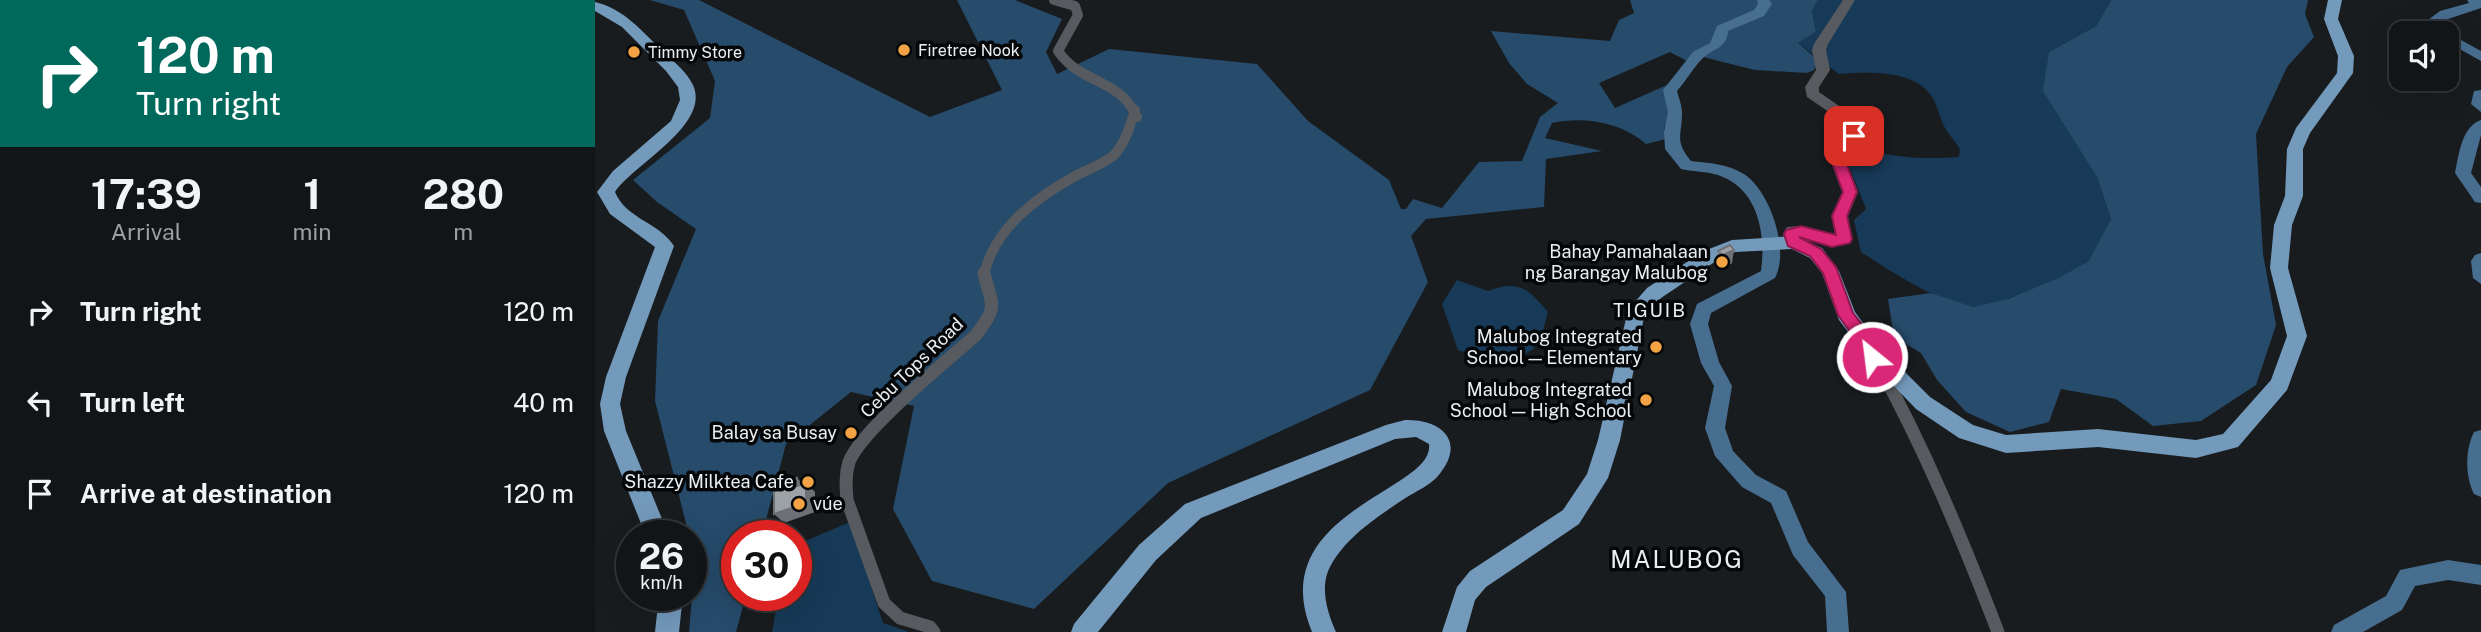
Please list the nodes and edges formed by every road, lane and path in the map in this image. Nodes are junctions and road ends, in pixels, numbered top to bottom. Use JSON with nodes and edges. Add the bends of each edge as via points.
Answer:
{"nodes":[{"id":1,"x":1054,"y":0,"type":"edge"},
{"id":2,"x":1849,"y":0,"type":"edge"},
{"id":3,"x":2335,"y":0,"type":"edge"},
{"id":4,"x":595,"y":6,"type":"edge"},
{"id":5,"x":1776,"y":243,"type":"junction"},
{"id":6,"x":1866,"y":341,"type":"junction"},
{"id":7,"x":651,"y":520,"type":"edge"},
{"id":8,"x":671,"y":611,"type":"edge"},
{"id":9,"x":667,"y":632,"type":"edge"},
{"id":10,"x":934,"y":632,"type":"edge"},
{"id":11,"x":1083,"y":632,"type":"edge"},
{"id":12,"x":1324,"y":632,"type":"edge"},
{"id":13,"x":1454,"y":632,"type":"edge"},
{"id":14,"x":1998,"y":632,"type":"edge"}],
"edges":[{"from":1,"to":10,"type":"street","name":"Cebu Tops Road","via":[[1075,6],[1078,15],[1058,51],[1062,61],[1116,87],[1135,110],[1138,121],[1124,154],[1049,196],[1012,225],[990,256],[984,274],[994,304],[989,318],[880,422],[850,460],[845,482],[846,500],[884,603],[900,618]]},
{"from":2,"to":5,"type":"street","via":[[1821,44],[1823,70],[1812,87],[1812,94],[1847,118],[1855,131],[1840,165],[1850,192],[1840,216],[1844,239],[1832,242],[1793,231]]},
{"from":3,"to":6,"type":"main road","via":[[2331,19],[2346,56],[2345,73],[2295,149],[2294,196],[2283,225],[2279,268],[2297,336],[2280,384],[2230,440],[2196,449],[2098,438],[2007,444],[1966,432],[1923,403]]},
{"from":4,"to":7,"type":"main road","via":[[605,8],[640,37],[688,89],[688,105],[668,135],[618,175],[605,192],[618,213],[656,234],[665,246],[610,404],[615,431]]},
{"from":5,"to":6,"type":"main road","via":[[1816,253],[1830,271],[1846,315]]},
{"from":5,"to":13,"type":"main road","via":[[1732,246],[1645,301],[1635,315],[1605,453],[1584,501],[1556,528],[1478,579],[1465,595]]},
{"from":6,"to":14,"type":"street","via":[[1894,393]]},
{"from":8,"to":9,"type":"main road"},
{"from":11,"to":12,"type":"main road","via":[[1142,557],[1193,511],[1392,431],[1427,429],[1441,444],[1429,471],[1356,523],[1320,561],[1313,591]]}]}
